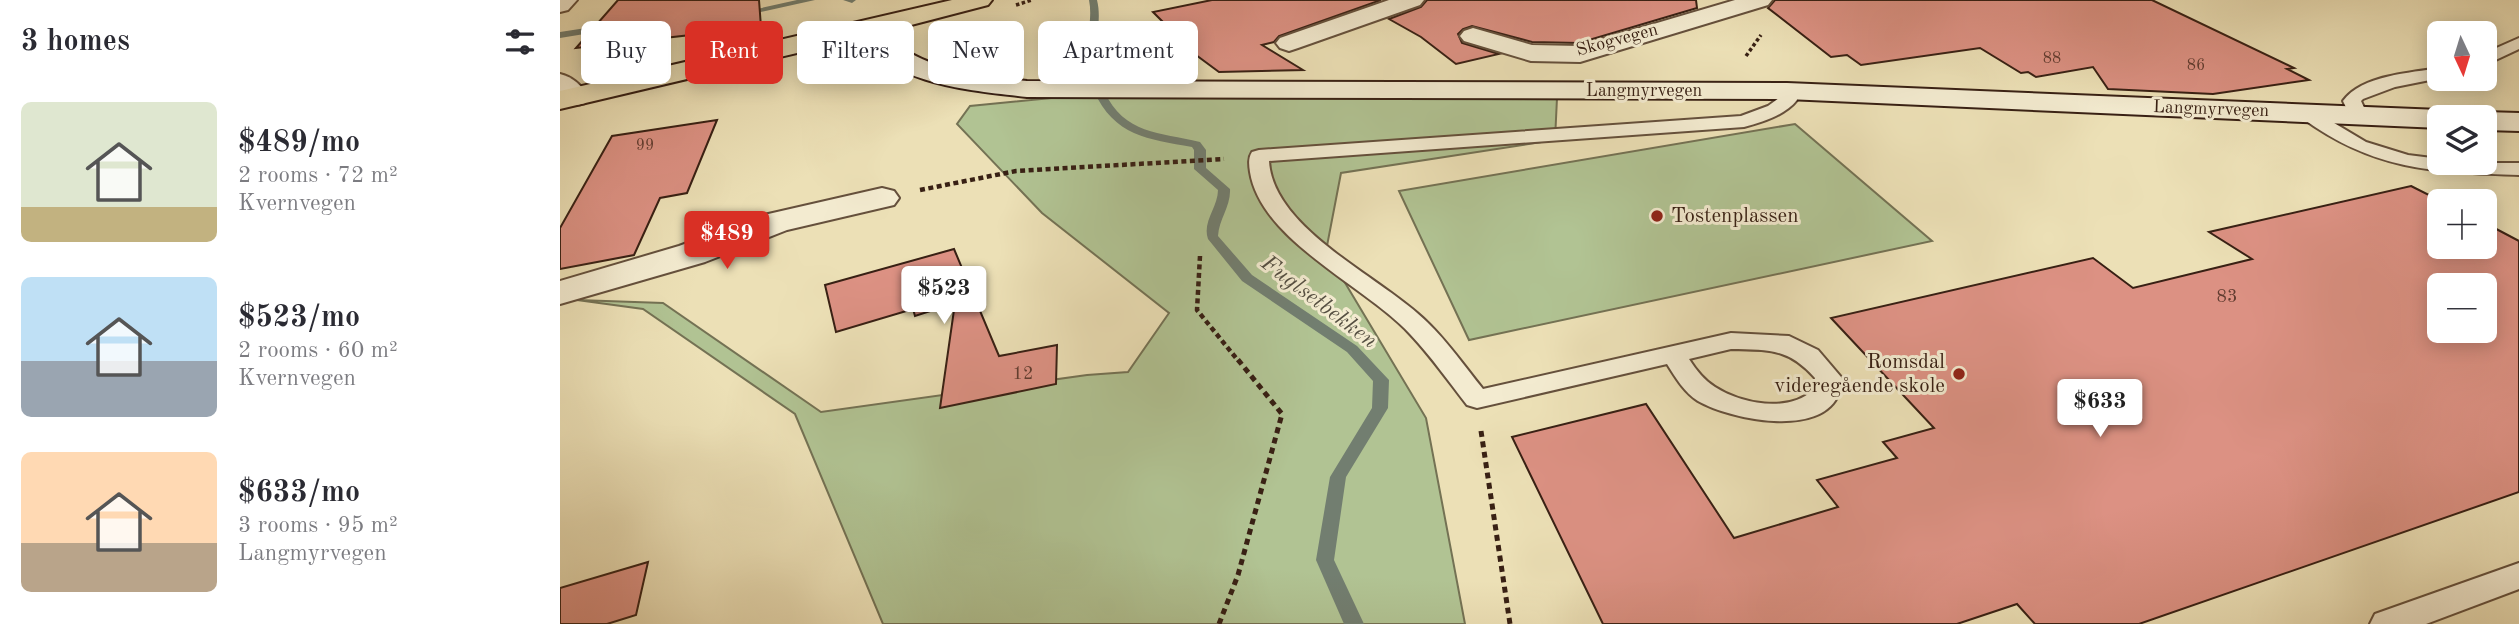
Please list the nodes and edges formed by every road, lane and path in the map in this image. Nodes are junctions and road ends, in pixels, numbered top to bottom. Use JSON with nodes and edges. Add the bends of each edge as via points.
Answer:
{"nodes":[{"id":1,"x":565,"y":0,"type":"edge"},
{"id":2,"x":980,"y":0,"type":"edge"},
{"id":3,"x":1412,"y":0,"type":"edge"},
{"id":4,"x":1760,"y":0,"type":"edge"},
{"id":5,"x":560,"y":5,"type":"edge"},
{"id":6,"x":899,"y":21,"type":"edge"},
{"id":7,"x":1765,"y":32,"type":"dead end"},
{"id":8,"x":1473,"y":36,"type":"dead end"},
{"id":9,"x":1289,"y":43,"type":"dead end"},
{"id":10,"x":2519,"y":43,"type":"edge"},
{"id":11,"x":797,"y":44,"type":"edge"},
{"id":12,"x":2497,"y":54,"type":"edge"},
{"id":13,"x":1741,"y":64,"type":"dead end"},
{"id":14,"x":914,"y":66,"type":"edge"},
{"id":15,"x":2427,"y":75,"type":"edge"},
{"id":16,"x":1787,"y":91,"type":"junction"},
{"id":17,"x":565,"y":93,"type":"edge"},
{"id":18,"x":2309,"y":114,"type":"junction"},
{"id":19,"x":2359,"y":116,"type":"junction"},
{"id":20,"x":2427,"y":119,"type":"edge"},
{"id":21,"x":2497,"y":121,"type":"edge"},
{"id":22,"x":2519,"y":122,"type":"edge"},
{"id":23,"x":1259,"y":156,"type":"junction"},
{"id":24,"x":2519,"y":169,"type":"edge"},
{"id":25,"x":882,"y":198,"type":"joint"},
{"id":26,"x":1200,"y":256,"type":"dead end"},
{"id":27,"x":560,"y":293,"type":"edge"},
{"id":28,"x":1672,"y":354,"type":"junction"},
{"id":29,"x":1477,"y":399,"type":"junction"},
{"id":30,"x":2511,"y":587,"type":"edge"},
{"id":31,"x":1219,"y":624,"type":"edge"},
{"id":32,"x":1510,"y":624,"type":"edge"},
{"id":33,"x":2387,"y":624,"type":"edge"}],
"edges":[{"from":1,"to":5,"type":"main road"},
{"from":2,"to":6,"type":"main road"},
{"from":3,"to":9,"type":"main road"},
{"from":4,"to":8,"type":"main road","name":"Skogvegen","via":[[1580,54],[1531,52]]},
{"from":7,"to":13,"type":"path"},
{"from":10,"to":12,"type":"lane"},
{"from":11,"to":17,"type":"main road"},
{"from":14,"to":16,"type":"main road","name":"Langmyrvegen","via":[[951,79],[1027,89]]},
{"from":15,"to":19,"type":"lane","via":[[2356,94],[2352,101]]},
{"from":16,"to":18,"type":"main road","name":"Langmyrvegen"},
{"from":16,"to":23,"type":"lane","via":[[1788,100],[1774,110],[1744,121]]},
{"from":18,"to":19,"type":"main road","name":"Langmyrvegen"},
{"from":18,"to":24,"type":"lane","via":[[2354,145],[2400,161]]},
{"from":19,"to":20,"type":"main road","name":"Langmyrvegen"},
{"from":21,"to":22,"type":"main road"},
{"from":23,"to":25,"type":"path","via":[[1016,171]]},
{"from":23,"to":29,"type":"lane","via":[[1258,173],[1271,205],[1288,224],[1418,327]]},
{"from":25,"to":27,"type":"main road","via":[[776,222],[692,254]]},
{"from":26,"to":31,"type":"path","via":[[1197,310],[1282,414],[1238,575]]},
{"from":28,"to":28,"type":"lane","via":[[1696,386],[1761,413],[1812,406],[1826,393],[1828,377],[1809,356],[1780,342],[1731,341]]},
{"from":28,"to":29,"type":"lane"},
{"from":29,"to":32,"type":"path"},
{"from":30,"to":33,"type":"lane"}]}
